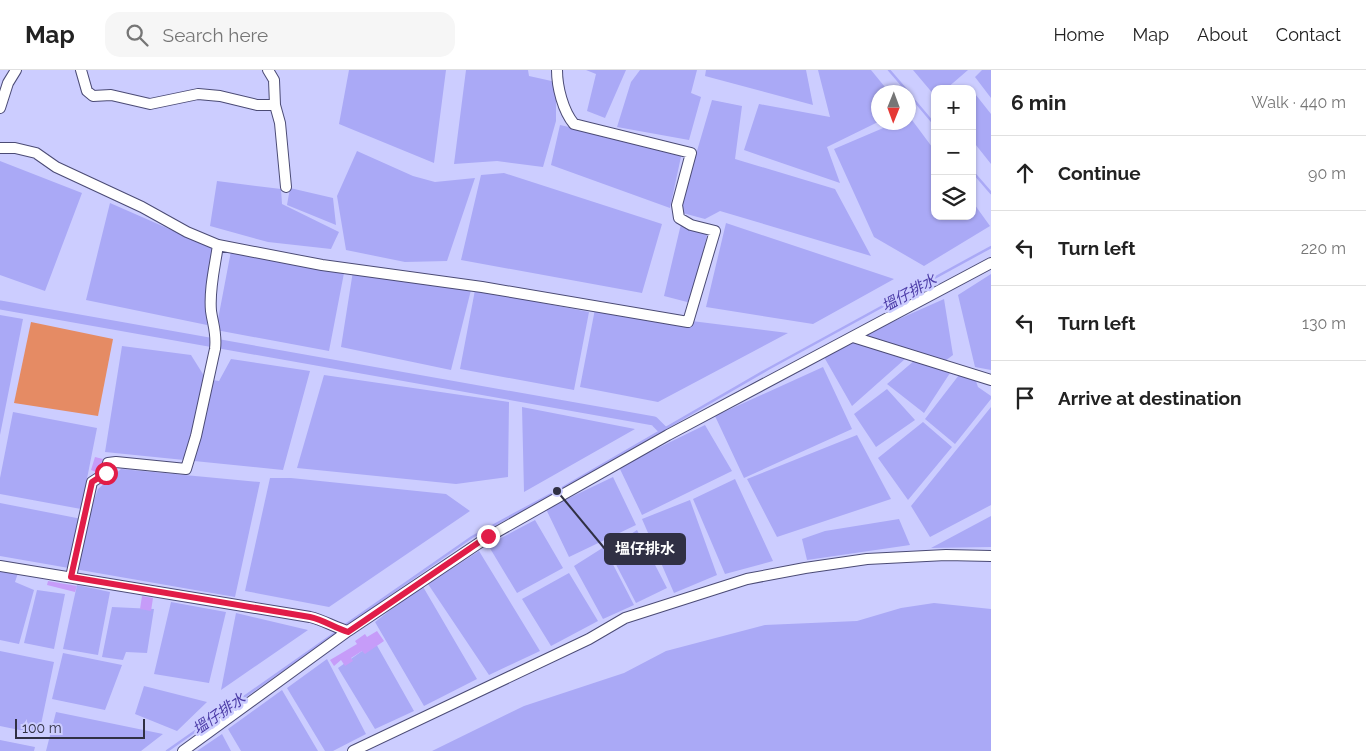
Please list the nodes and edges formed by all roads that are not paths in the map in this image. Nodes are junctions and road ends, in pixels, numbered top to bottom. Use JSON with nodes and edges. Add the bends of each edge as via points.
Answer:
{"nodes":[{"id":1,"x":16,"y":70,"type":"edge"},
{"id":2,"x":81,"y":70,"type":"edge"},
{"id":3,"x":268,"y":70,"type":"edge"},
{"id":4,"x":557,"y":70,"type":"edge"},
{"id":5,"x":4,"y":83,"type":"edge"},
{"id":6,"x":275,"y":105,"type":"junction"},
{"id":7,"x":0,"y":108,"type":"edge"},
{"id":8,"x":0,"y":148,"type":"edge"},
{"id":9,"x":286,"y":187,"type":"dead end"},
{"id":10,"x":218,"y":245,"type":"junction"},
{"id":11,"x":991,"y":263,"type":"edge"},
{"id":12,"x":853,"y":337,"type":"junction"},
{"id":13,"x":991,"y":380,"type":"edge"},
{"id":14,"x":991,"y":556,"type":"edge"},
{"id":15,"x":0,"y":566,"type":"edge"},
{"id":16,"x":71,"y":577,"type":"junction"},
{"id":17,"x":348,"y":632,"type":"junction"},
{"id":18,"x":183,"y":751,"type":"edge"},
{"id":19,"x":353,"y":751,"type":"edge"}],
"edges":[{"from":1,"to":5,"type":"street"},
{"from":2,"to":6,"type":"street","via":[[87,91],[93,96],[111,95],[150,104],[198,94],[257,105]]},
{"from":3,"to":6,"type":"street","via":[[274,80]]},
{"from":4,"to":10,"type":"street","via":[[564,104],[574,124],[691,153],[678,205],[679,218],[715,231],[688,322],[482,287],[322,265]]},
{"from":5,"to":7,"type":"street"},
{"from":6,"to":9,"type":"street","via":[[280,122]]},
{"from":8,"to":10,"type":"street","via":[[36,153],[56,167]]},
{"from":10,"to":16,"type":"street","via":[[211,293],[215,349],[186,469],[108,463],[106,473],[92,482]]},
{"from":11,"to":12,"type":"street"},
{"from":12,"to":13,"type":"street"},
{"from":12,"to":17,"type":"street","via":[[488,536]]},
{"from":14,"to":19,"type":"street","via":[[858,560],[746,579],[625,618]]},
{"from":15,"to":16,"type":"street"},
{"from":16,"to":17,"type":"street","via":[[310,617]]},
{"from":17,"to":18,"type":"street"}]}
